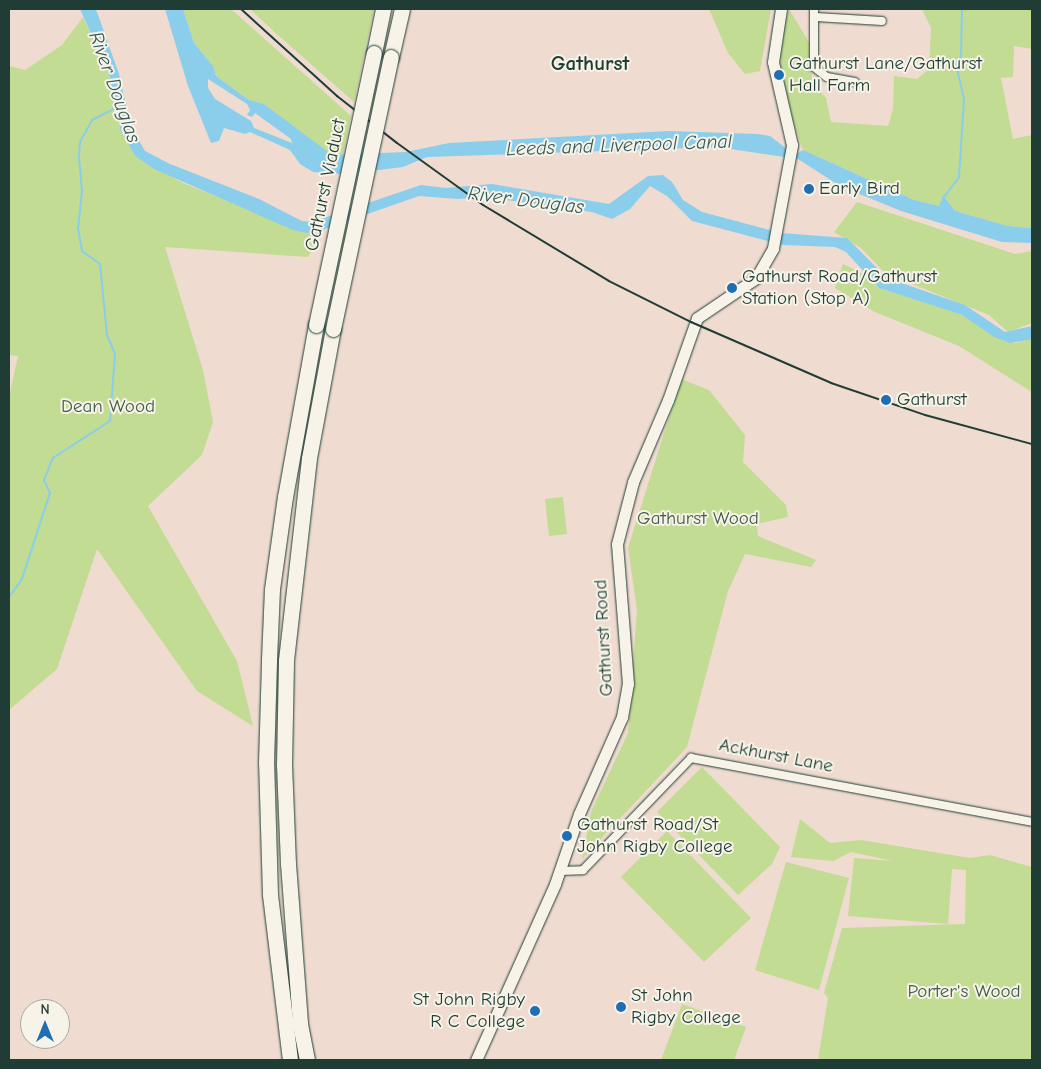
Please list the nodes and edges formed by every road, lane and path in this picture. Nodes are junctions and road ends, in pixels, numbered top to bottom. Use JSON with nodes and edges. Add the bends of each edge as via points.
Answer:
{"nodes":[{"id":1,"x":383,"y":9,"type":"edge"},
{"id":2,"x":402,"y":9,"type":"edge"},
{"id":3,"x":782,"y":9,"type":"edge"},
{"id":4,"x":815,"y":13,"type":"edge"},
{"id":5,"x":882,"y":21,"type":"dead end"},
{"id":6,"x":855,"y":82,"type":"dead end"},
{"id":7,"x":1032,"y":822,"type":"edge"},
{"id":8,"x":559,"y":871,"type":"junction"},
{"id":9,"x":290,"y":1060,"type":"edge"},
{"id":10,"x":307,"y":1060,"type":"edge"},
{"id":11,"x":476,"y":1060,"type":"edge"}],
"edges":[{"from":1,"to":9,"type":"highway","name":"Gathurst Viaduct","bridge":true,"via":[[316,325],[272,590],[266,763],[270,894],[283,1024]]},
{"from":2,"to":10,"type":"highway","name":"Gathurst Viaduct","bridge":true,"via":[[333,329],[309,458],[286,660],[284,766],[288,864],[300,1022]]},
{"from":3,"to":8,"type":"main road","name":"Gathurst Road","via":[[772,62],[790,155],[778,226],[766,265],[756,278],[697,318],[621,520],[617,555],[627,676],[626,706],[579,814]]},
{"from":4,"to":5,"type":"street"},
{"from":4,"to":6,"type":"street","via":[[814,67],[827,77]]},
{"from":7,"to":8,"type":"street","name":"Ackhurst Lane","via":[[691,758],[583,870]]},
{"from":8,"to":11,"type":"main road","name":"Gathurst Road"}]}
